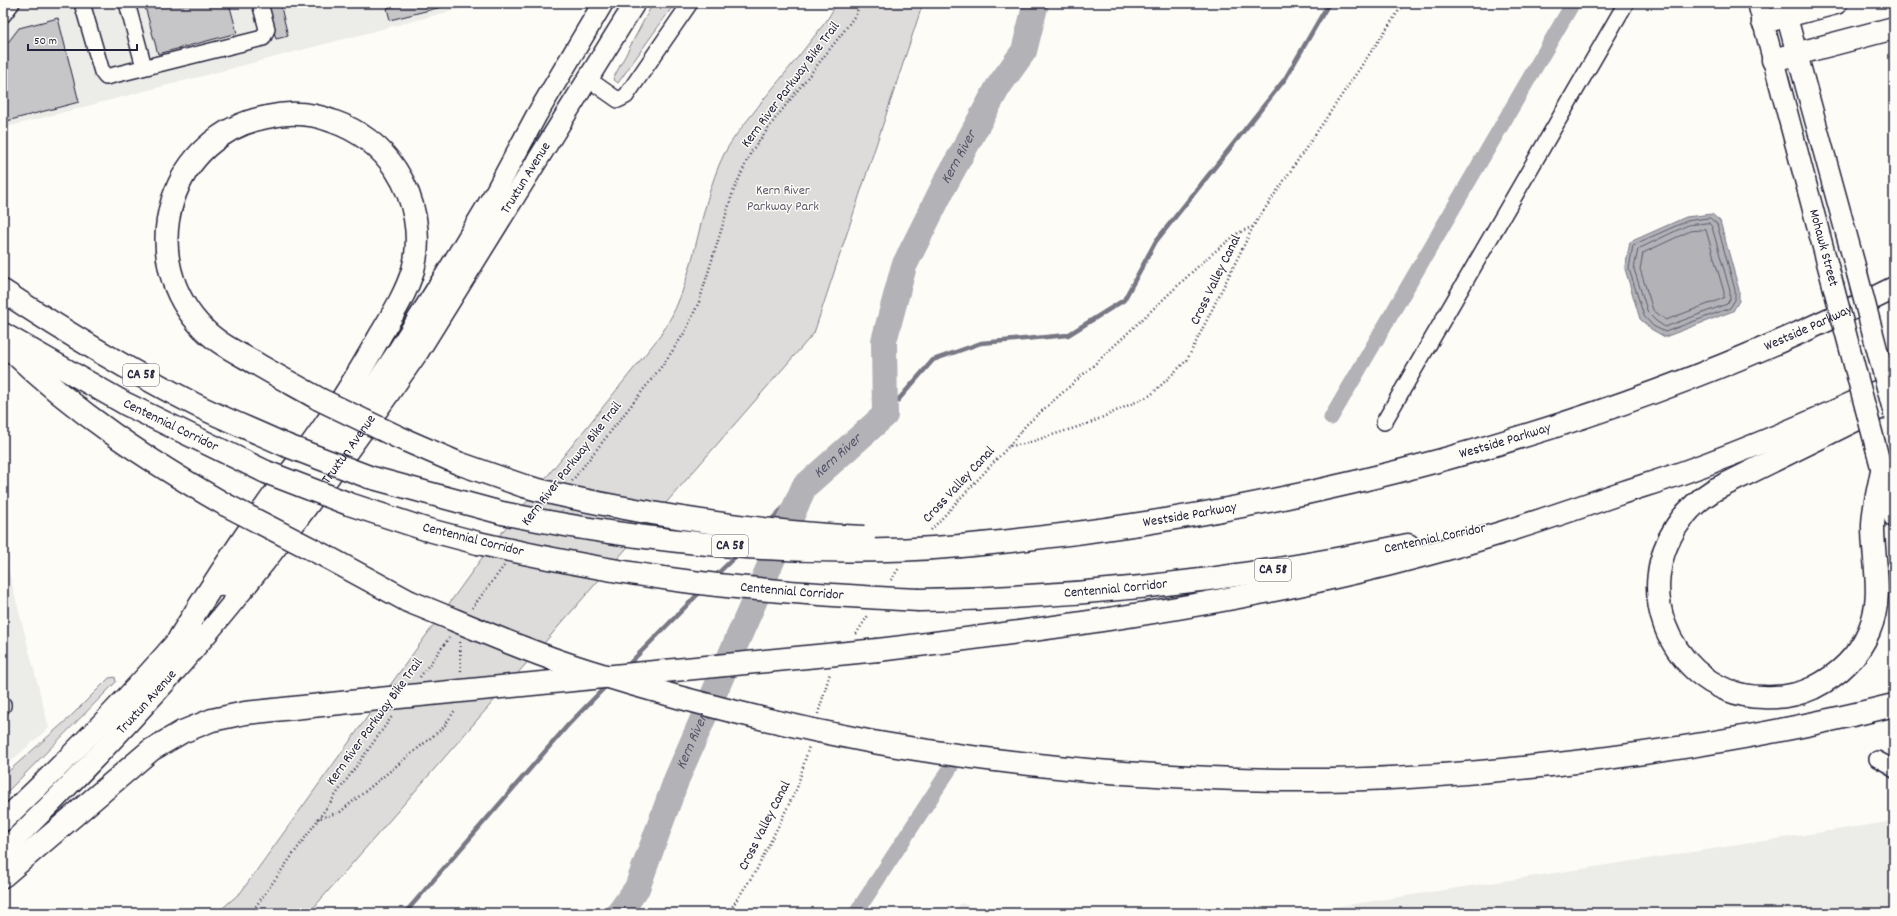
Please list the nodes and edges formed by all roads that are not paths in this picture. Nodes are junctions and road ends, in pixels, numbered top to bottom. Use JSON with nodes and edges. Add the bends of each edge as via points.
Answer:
{"nodes":[{"id":1,"x":12,"y":3,"type":"edge"},
{"id":2,"x":82,"y":3,"type":"edge"},
{"id":3,"x":127,"y":3,"type":"edge"},
{"id":4,"x":260,"y":3,"type":"edge"},
{"id":5,"x":603,"y":3,"type":"edge"},
{"id":6,"x":623,"y":3,"type":"edge"},
{"id":7,"x":635,"y":3,"type":"edge"},
{"id":8,"x":690,"y":3,"type":"edge"},
{"id":9,"x":1626,"y":3,"type":"edge"},
{"id":10,"x":1836,"y":3,"type":"edge"},
{"id":11,"x":1785,"y":10,"type":"edge"},
{"id":12,"x":1760,"y":13,"type":"edge"},
{"id":13,"x":3,"y":15,"type":"edge"},
{"id":14,"x":1894,"y":28,"type":"edge"},
{"id":15,"x":1797,"y":54,"type":"junction"},
{"id":16,"x":1772,"y":60,"type":"junction"},
{"id":17,"x":144,"y":68,"type":"junction"},
{"id":18,"x":588,"y":80,"type":"junction"},
{"id":19,"x":1894,"y":272,"type":"edge"},
{"id":20,"x":1894,"y":288,"type":"edge"},
{"id":21,"x":3,"y":291,"type":"edge"},
{"id":22,"x":3,"y":334,"type":"edge"},
{"id":23,"x":3,"y":342,"type":"edge"},
{"id":24,"x":1894,"y":384,"type":"edge"},
{"id":25,"x":1667,"y":387,"type":"junction"},
{"id":26,"x":1894,"y":401,"type":"edge"},
{"id":27,"x":1894,"y":414,"type":"edge"},
{"id":28,"x":1384,"y":422,"type":"dead end"},
{"id":29,"x":1882,"y":470,"type":"junction"},
{"id":30,"x":1621,"y":493,"type":"junction"},
{"id":31,"x":1894,"y":517,"type":"edge"},
{"id":32,"x":964,"y":543,"type":"junction"},
{"id":33,"x":180,"y":637,"type":"junction"},
{"id":34,"x":1894,"y":704,"type":"edge"},
{"id":35,"x":1877,"y":759,"type":"dead end"},
{"id":36,"x":1894,"y":770,"type":"edge"},
{"id":37,"x":3,"y":821,"type":"edge"},
{"id":38,"x":3,"y":851,"type":"edge"},
{"id":39,"x":3,"y":876,"type":"edge"}],
"edges":[{"from":1,"to":13,"type":"street"},
{"from":2,"to":17,"type":"street","via":[[103,76]]},
{"from":3,"to":17,"type":"street"},
{"from":4,"to":17,"type":"street","via":[[267,30],[263,38]]},
{"from":5,"to":33,"type":"main road","name":"Truxtun Avenue","via":[[446,274],[365,400],[228,580]]},
{"from":6,"to":18,"type":"main road","via":[[588,63]]},
{"from":7,"to":18,"type":"main road","name":"Truxtun Avenue"},
{"from":8,"to":18,"type":"street","via":[[626,96],[618,100]]},
{"from":9,"to":28,"type":"street"},
{"from":10,"to":11,"type":"highway"},
{"from":11,"to":12,"type":"highway"},
{"from":11,"to":15,"type":"main road","name":"Mohawk Street"},
{"from":12,"to":16,"type":"main road","name":"Mohawk Street"},
{"from":14,"to":15,"type":"highway"},
{"from":15,"to":16,"type":"highway"},
{"from":15,"to":27,"type":"main road","name":"Mohawk Street","bridge":true},
{"from":16,"to":29,"type":"main road","name":"Mohawk Street","bridge":true},
{"from":18,"to":38,"type":"main road","name":"Truxtun Avenue","via":[[419,350],[272,553],[165,683]]},
{"from":19,"to":25,"type":"highway","via":[[1804,321]]},
{"from":20,"to":25,"type":"highway","name":"Westside Parkway","via":[[1814,326]]},
{"from":21,"to":32,"type":"highway","number":"CA 58","bridge":true,"via":[[55,326],[195,404],[285,445],[369,477],[502,513],[597,531],[731,547],[873,551]]},
{"from":22,"to":30,"type":"highway","name":"Centennial Corridor","number":"CA 58","bridge":true,"via":[[126,404],[266,472],[349,504],[425,529],[545,558],[678,580],[810,594],[919,600],[1082,594],[1168,585],[1272,570],[1464,534]]},
{"from":23,"to":34,"type":"highway","bridge":true,"via":[[56,390],[126,444],[167,471],[408,601],[589,671],[763,719],[839,735],[930,751],[1097,771],[1178,777],[1356,779],[1570,763],[1688,747],[1786,729]]},
{"from":24,"to":30,"type":"highway","via":[[1771,438],[1679,474]]},
{"from":25,"to":32,"type":"highway","name":"Westside Parkway","via":[[1487,447],[1357,482],[1200,515],[1097,531]]},
{"from":26,"to":29,"type":"highway","via":[[1714,490],[1684,515],[1671,535],[1662,558],[1658,596],[1667,632],[1689,664],[1709,681],[1732,693],[1758,697],[1798,693],[1822,683],[1843,669],[1862,645],[1877,602],[1873,525]]},
{"from":29,"to":31,"type":"main road","name":"Mohawk Street"},
{"from":30,"to":39,"type":"highway","bridge":true,"via":[[1446,550],[1293,586],[1116,619],[878,650],[245,713],[212,720],[182,732],[151,750]]},
{"from":32,"to":33,"type":"highway","bridge":true,"via":[[855,537],[718,524],[548,493],[458,464],[398,437],[319,399],[228,348],[207,332],[181,300],[167,256],[167,223],[170,207],[175,191],[189,167],[208,146],[233,128],[277,115],[326,118],[356,132],[381,152],[401,178],[408,193],[416,225],[415,258],[410,279],[400,302],[352,384],[323,428],[240,544]]},
{"from":33,"to":37,"type":"main road","name":"Truxtun Avenue","via":[[96,731]]},
{"from":35,"to":36,"type":"street"}]}
